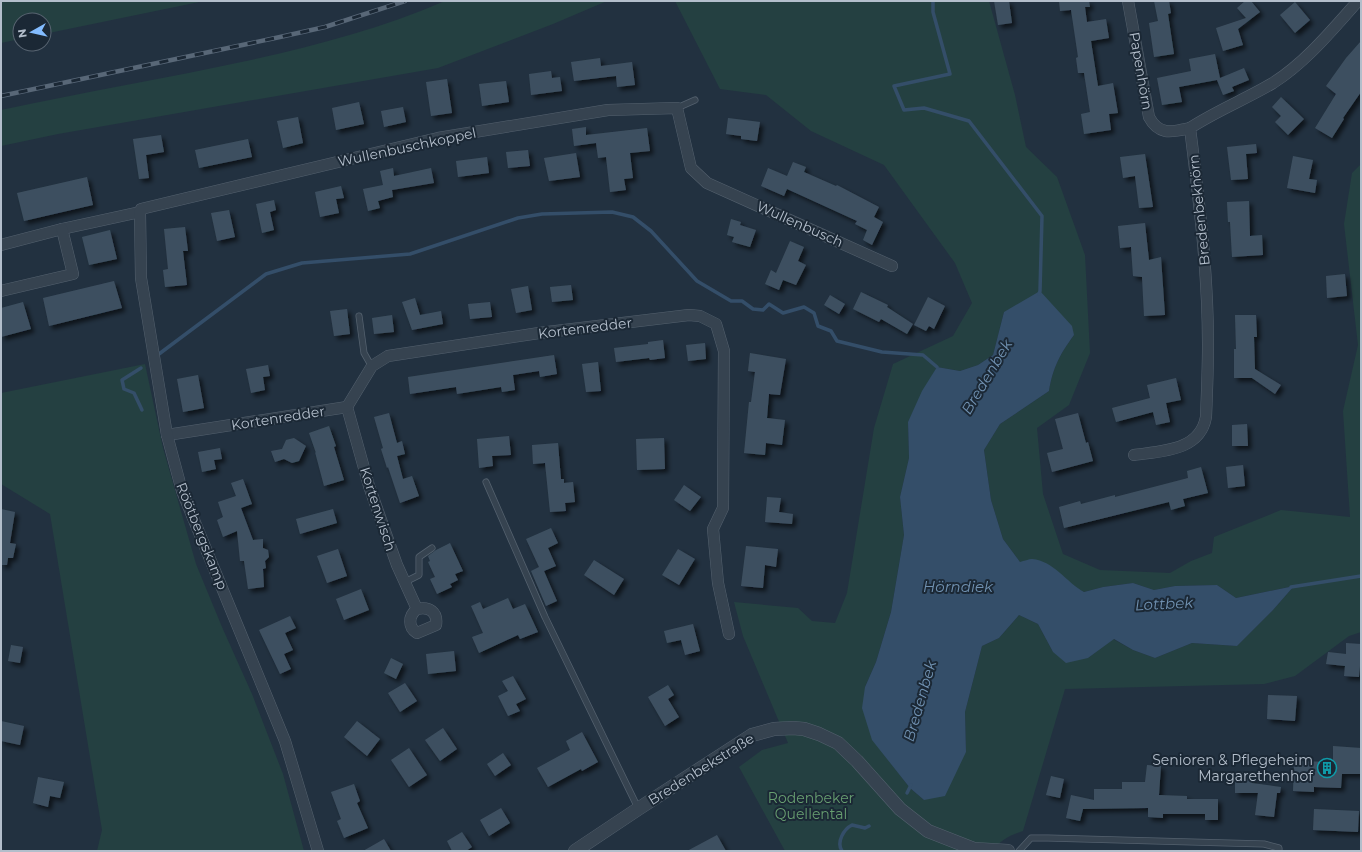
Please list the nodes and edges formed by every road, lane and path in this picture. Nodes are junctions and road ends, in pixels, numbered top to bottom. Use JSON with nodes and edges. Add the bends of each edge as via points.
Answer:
{"nodes":[{"id":1,"x":1128,"y":1,"type":"edge"},
{"id":2,"x":1358,"y":1,"type":"edge"},
{"id":3,"x":695,"y":100,"type":"dead end"},
{"id":4,"x":677,"y":108,"type":"junction"},
{"id":5,"x":1190,"y":128,"type":"junction"},
{"id":6,"x":140,"y":210,"type":"junction"},
{"id":7,"x":62,"y":229,"type":"junction"},
{"id":8,"x":1,"y":245,"type":"edge"},
{"id":9,"x":892,"y":266,"type":"dead end"},
{"id":10,"x":1,"y":291,"type":"edge"},
{"id":11,"x":360,"y":316,"type":"dead end"},
{"id":12,"x":372,"y":367,"type":"junction"},
{"id":13,"x":348,"y":407,"type":"junction"},
{"id":14,"x":167,"y":435,"type":"junction"},
{"id":15,"x":1134,"y":455,"type":"dead end"},
{"id":16,"x":486,"y":482,"type":"dead end"},
{"id":17,"x":432,"y":548,"type":"dead end"},
{"id":18,"x":405,"y":582,"type":"junction"},
{"id":19,"x":417,"y":609,"type":"dead end"},
{"id":20,"x":729,"y":634,"type":"dead end"},
{"id":21,"x":638,"y":809,"type":"junction"},
{"id":22,"x":318,"y":851,"type":"edge"},
{"id":23,"x":575,"y":851,"type":"edge"},
{"id":24,"x":1008,"y":851,"type":"edge"},
{"id":25,"x":1019,"y":851,"type":"edge"},
{"id":26,"x":1279,"y":851,"type":"edge"}],
"edges":[{"from":1,"to":5,"type":"street","name":"Papenhörn","via":[[1149,117],[1160,130]]},
{"from":2,"to":5,"type":"street","via":[[1298,64],[1245,99]]},
{"from":3,"to":4,"type":"lane"},
{"from":4,"to":6,"type":"street","name":"Wullenbuschkoppel","via":[[608,110],[438,138]]},
{"from":4,"to":9,"type":"street","name":"Wullenbusch","via":[[691,168],[707,183]]},
{"from":5,"to":15,"type":"street","name":"Bredenbekhörn","via":[[1200,200],[1206,280],[1206,417],[1201,432],[1184,446]]},
{"from":6,"to":7,"type":"street","name":"Wullenbuschkoppel"},
{"from":6,"to":14,"type":"street","name":"Röötbergskamp","via":[[141,278]]},
{"from":7,"to":8,"type":"street","name":"Wullenbuschkoppel"},
{"from":7,"to":10,"type":"street","via":[[73,274]]},
{"from":11,"to":12,"type":"lane","via":[[364,353]]},
{"from":12,"to":13,"type":"street","name":"Kortenredder"},
{"from":12,"to":20,"type":"street","name":"Kortenredder","via":[[388,356],[538,333],[690,315],[700,316],[716,324],[724,351],[723,508],[713,529],[718,583]]},
{"from":13,"to":14,"type":"street","name":"Kortenredder"},
{"from":13,"to":18,"type":"street","name":"Kortenwisch","via":[[369,486]]},
{"from":14,"to":22,"type":"street","name":"Röötbergskamp","via":[[182,491],[285,741]]},
{"from":16,"to":21,"type":"lane","via":[[545,617]]},
{"from":17,"to":18,"type":"lane","via":[[419,557],[419,575]]},
{"from":18,"to":19,"type":"street","name":"Kortenwisch"},
{"from":21,"to":23,"type":"street","name":"Bredenbekstraße"},
{"from":21,"to":24,"type":"street","name":"Bredenbekstraße","via":[[752,735],[774,729],[804,729],[838,743],[900,809],[928,831],[974,849]]},
{"from":25,"to":26,"type":"lane","via":[[1030,838],[1048,838],[1264,844],[1279,848]]}]}
